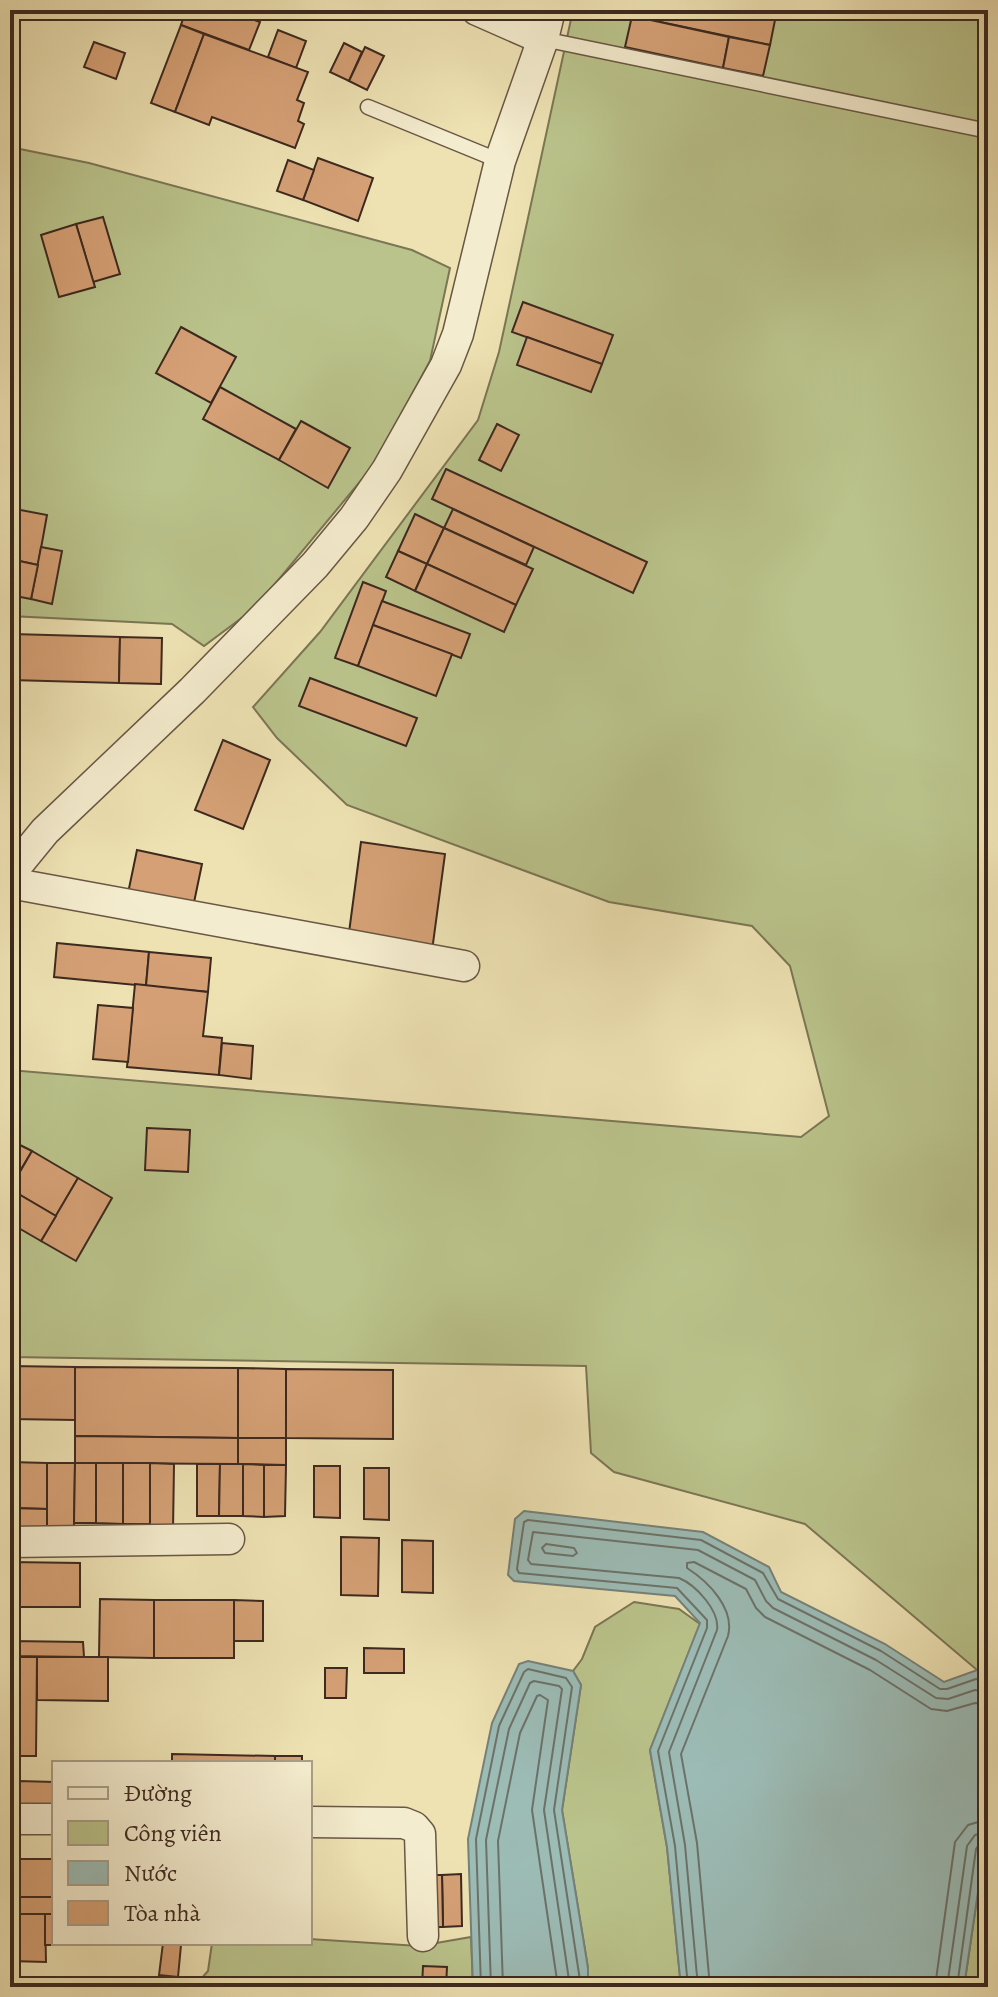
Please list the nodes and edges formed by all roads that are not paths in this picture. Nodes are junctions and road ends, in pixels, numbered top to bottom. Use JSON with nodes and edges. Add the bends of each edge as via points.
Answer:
{"nodes":[{"id":1,"x":477,"y":10,"type":"edge"},
{"id":2,"x":550,"y":10,"type":"edge"},
{"id":3,"x":543,"y":39,"type":"junction"},
{"id":4,"x":368,"y":107,"type":"dead end"},
{"id":5,"x":988,"y":131,"type":"edge"},
{"id":6,"x":500,"y":161,"type":"junction"},
{"id":7,"x":10,"y":881,"type":"edge"},
{"id":8,"x":464,"y":966,"type":"dead end"},
{"id":9,"x":229,"y":1539,"type":"dead end"},
{"id":10,"x":10,"y":1542,"type":"edge"},
{"id":11,"x":10,"y":1819,"type":"edge"},
{"id":12,"x":52,"y":1819,"type":"edge"},
{"id":13,"x":312,"y":1822,"type":"edge"},
{"id":14,"x":423,"y":1936,"type":"dead end"}],
"edges":[{"from":1,"to":3,"type":"street"},
{"from":2,"to":3,"type":"street"},
{"from":3,"to":5,"type":"lane"},
{"from":3,"to":6,"type":"street"},
{"from":4,"to":6,"type":"lane"},
{"from":6,"to":7,"type":"street","via":[[458,334],[387,470],[315,565],[45,831]]},
{"from":7,"to":8,"type":"street"},
{"from":9,"to":10,"type":"street"},
{"from":11,"to":12,"type":"street"},
{"from":13,"to":14,"type":"street","via":[[414,1827],[420,1834]]}]}
